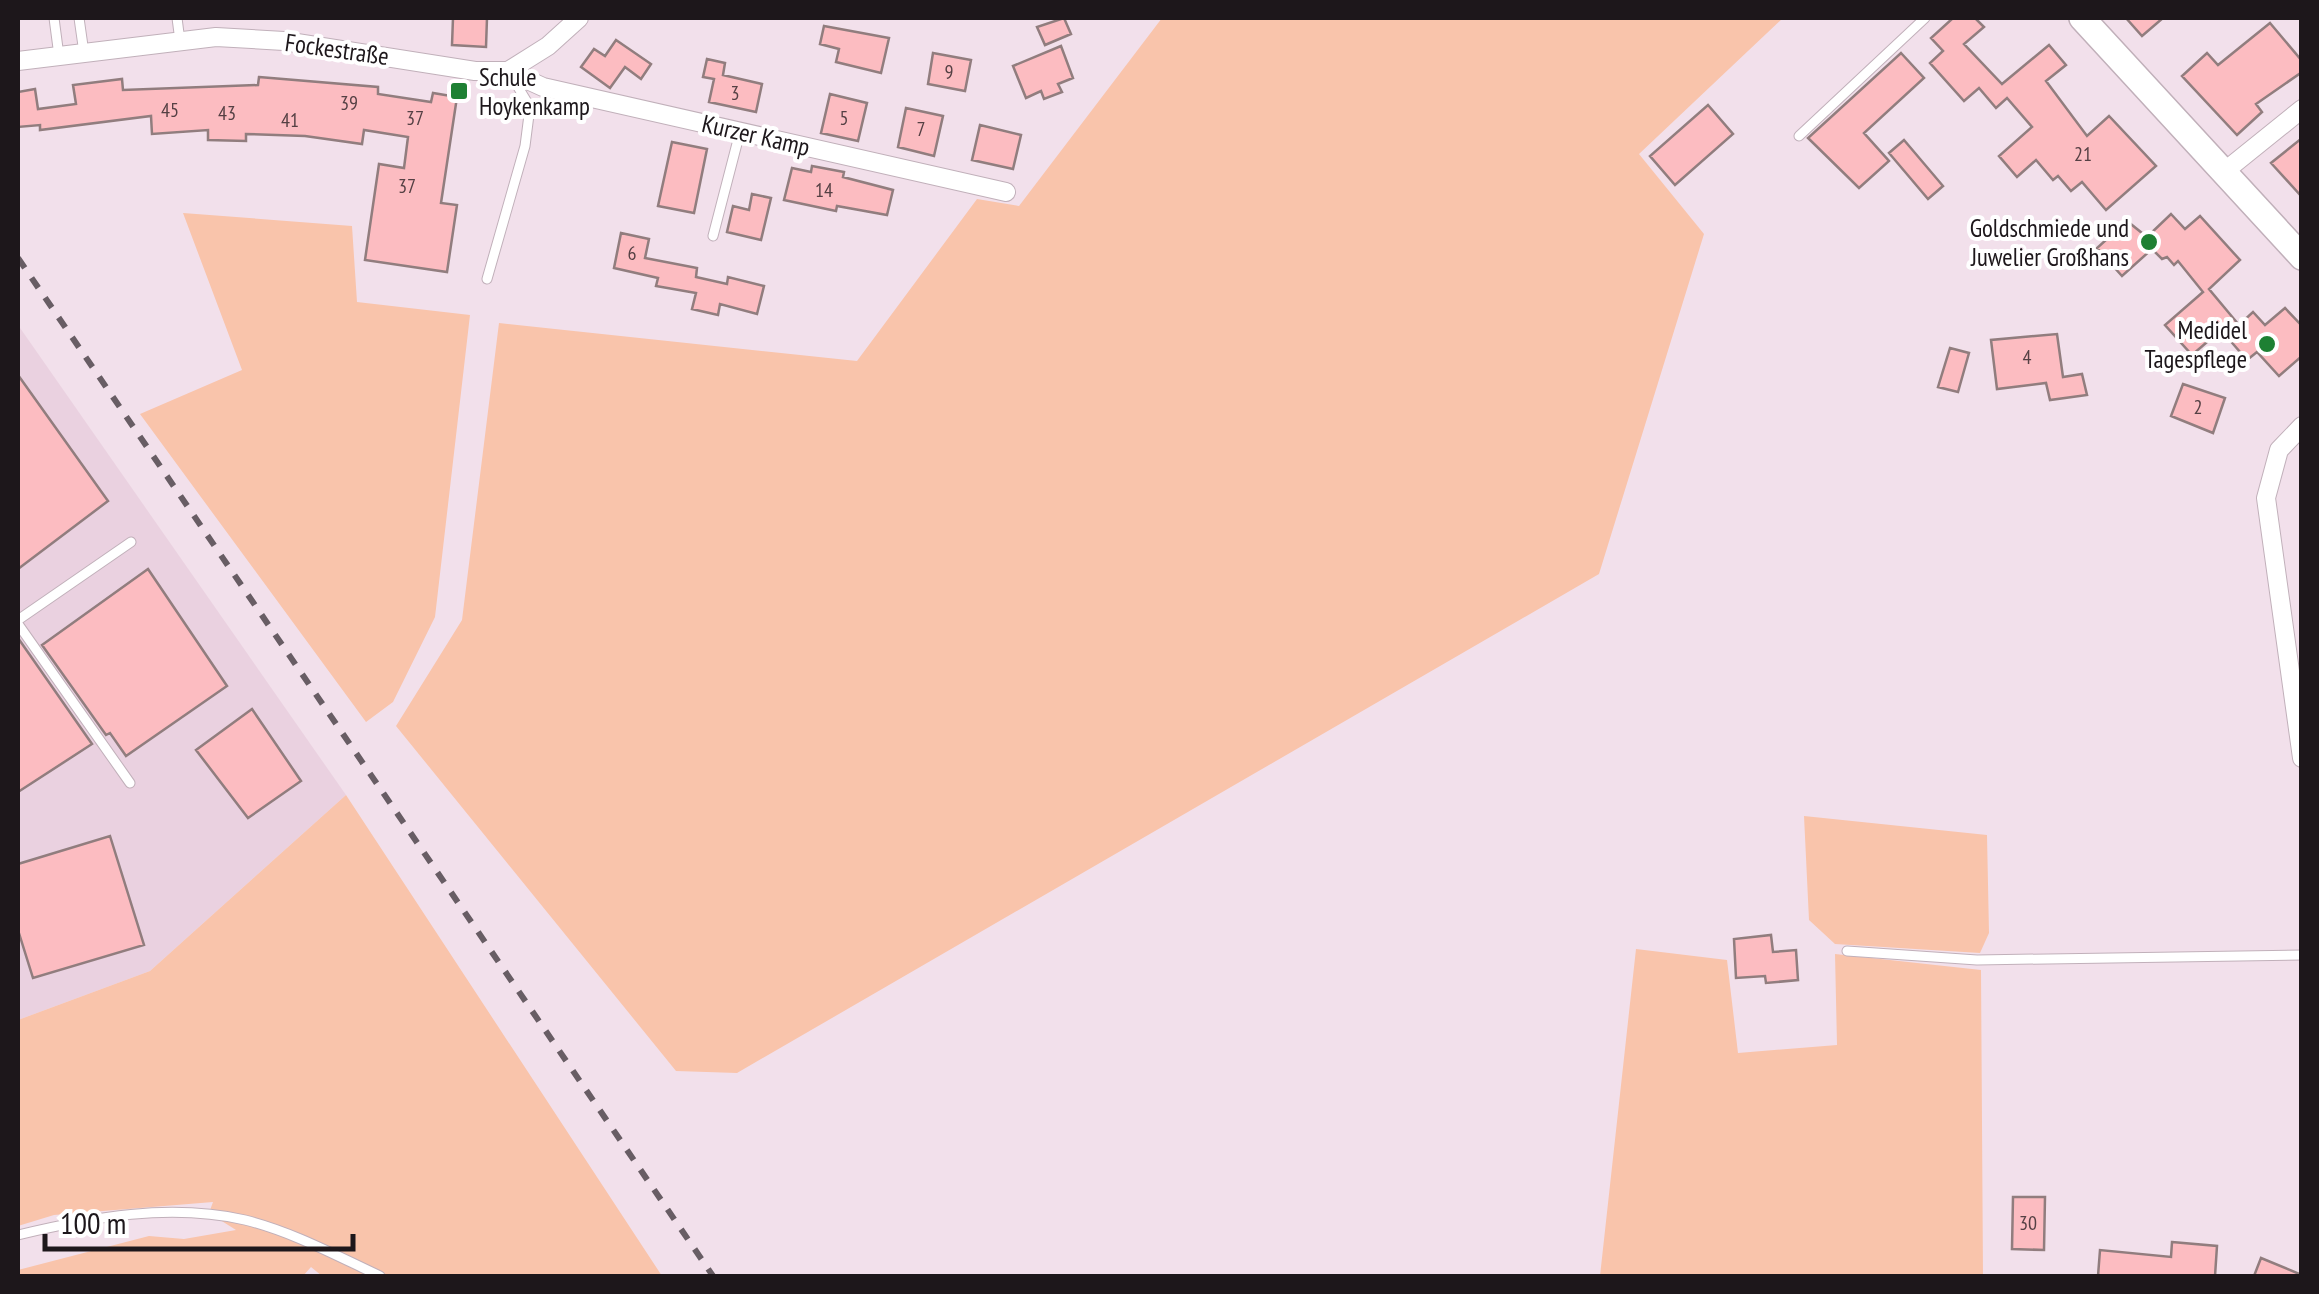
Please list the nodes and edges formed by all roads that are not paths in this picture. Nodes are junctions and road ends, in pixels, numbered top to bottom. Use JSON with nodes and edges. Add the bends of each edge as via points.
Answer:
{"nodes":[{"id":1,"x":54,"y":18,"type":"edge"},
{"id":2,"x":79,"y":18,"type":"edge"},
{"id":3,"x":177,"y":18,"type":"edge"},
{"id":4,"x":579,"y":18,"type":"edge"},
{"id":5,"x":1925,"y":18,"type":"edge"},
{"id":6,"x":2091,"y":21,"type":"edge"},
{"id":7,"x":180,"y":42,"type":"junction"},
{"id":8,"x":84,"y":53,"type":"junction"},
{"id":9,"x":59,"y":56,"type":"junction"},
{"id":10,"x":18,"y":61,"type":"edge"},
{"id":11,"x":508,"y":70,"type":"junction"},
{"id":12,"x":2302,"y":109,"type":"edge"},
{"id":13,"x":740,"y":132,"type":"junction"},
{"id":14,"x":1799,"y":136,"type":"dead end"},
{"id":15,"x":2224,"y":172,"type":"junction"},
{"id":16,"x":1006,"y":192,"type":"dead end"},
{"id":17,"x":713,"y":236,"type":"dead end"},
{"id":18,"x":2302,"y":258,"type":"edge"},
{"id":19,"x":487,"y":278,"type":"dead end"},
{"id":20,"x":2302,"y":426,"type":"edge"},
{"id":21,"x":131,"y":542,"type":"dead end"},
{"id":22,"x":18,"y":622,"type":"edge"},
{"id":23,"x":2302,"y":758,"type":"edge"},
{"id":24,"x":130,"y":783,"type":"dead end"},
{"id":25,"x":1847,"y":951,"type":"dead end"},
{"id":26,"x":2302,"y":955,"type":"edge"},
{"id":27,"x":18,"y":1235,"type":"edge"},
{"id":28,"x":380,"y":1276,"type":"edge"}],
"edges":[{"from":1,"to":9,"type":"lane"},
{"from":2,"to":8,"type":"lane"},
{"from":3,"to":7,"type":"lane"},
{"from":4,"to":11,"type":"street"},
{"from":5,"to":14,"type":"lane"},
{"from":6,"to":15,"type":"main road"},
{"from":7,"to":8,"type":"street","name":"Fockestraße"},
{"from":7,"to":11,"type":"street","name":"Fockestraße","via":[[284,41]]},
{"from":8,"to":9,"type":"street","name":"Fockestraße"},
{"from":9,"to":10,"type":"street","name":"Fockestraße"},
{"from":11,"to":13,"type":"street","name":"Kurzer Kamp","via":[[543,87]]},
{"from":11,"to":19,"type":"lane","via":[[530,107]]},
{"from":12,"to":15,"type":"street"},
{"from":13,"to":16,"type":"street","name":"Kurzer Kamp"},
{"from":13,"to":17,"type":"lane"},
{"from":15,"to":18,"type":"main road"},
{"from":20,"to":23,"type":"street","via":[[2278,450],[2266,498]]},
{"from":21,"to":22,"type":"lane"},
{"from":22,"to":24,"type":"lane"},
{"from":25,"to":26,"type":"lane","via":[[1977,960]]},
{"from":27,"to":28,"type":"lane","via":[[166,1211],[245,1220]]}]}
